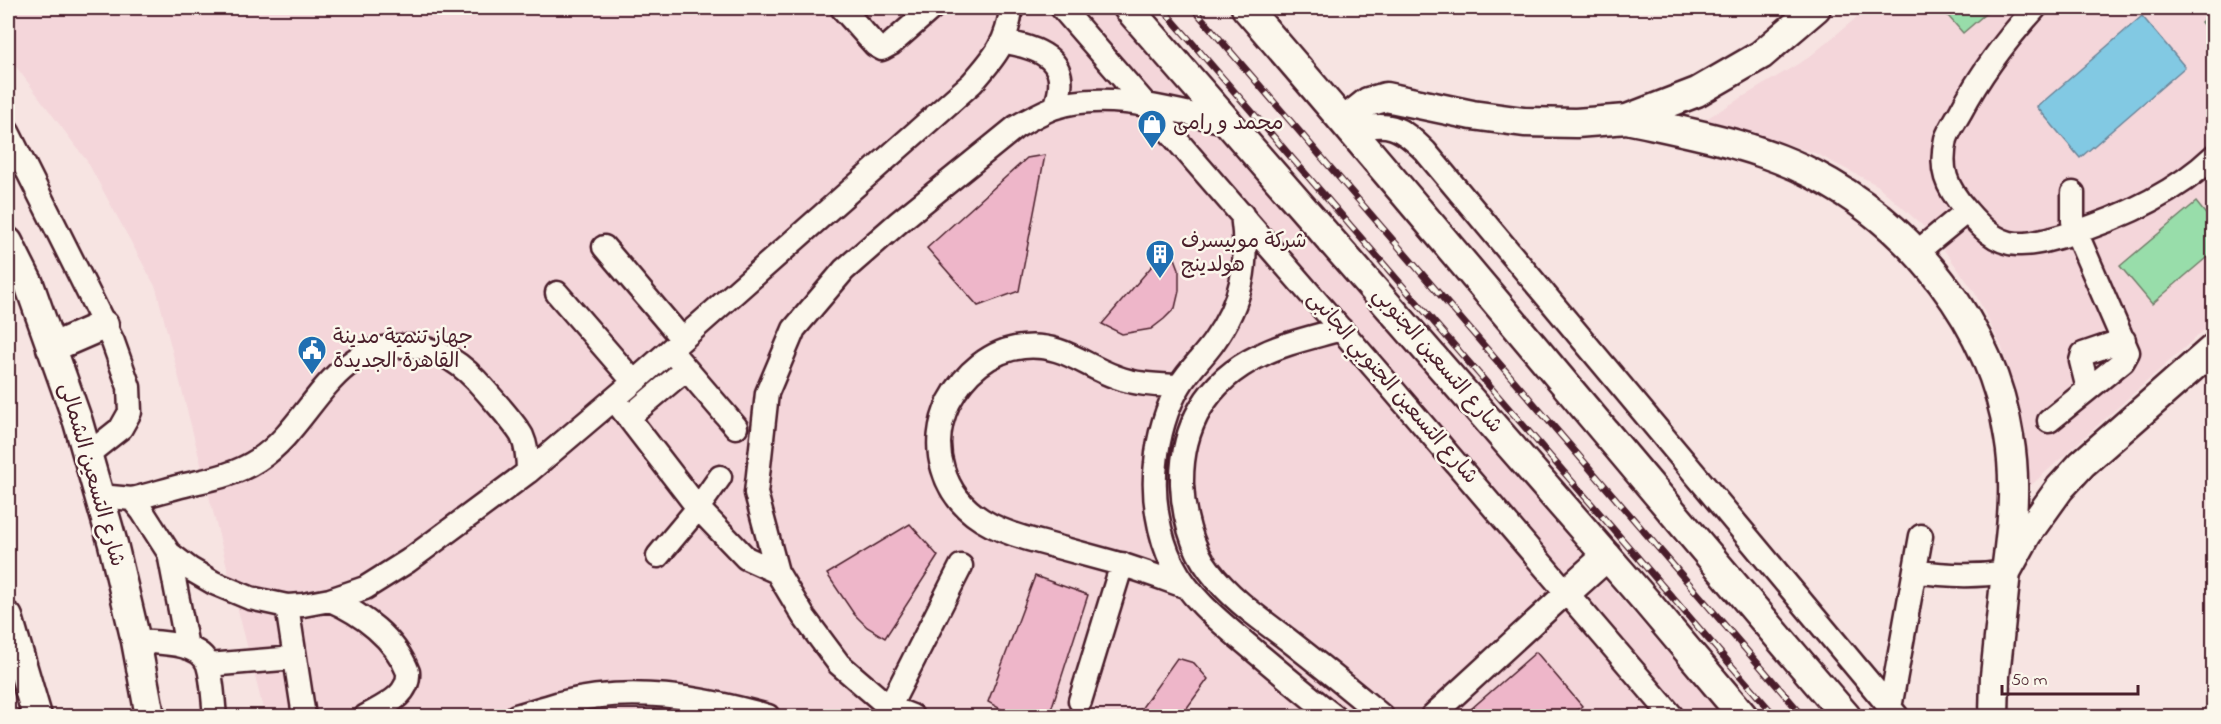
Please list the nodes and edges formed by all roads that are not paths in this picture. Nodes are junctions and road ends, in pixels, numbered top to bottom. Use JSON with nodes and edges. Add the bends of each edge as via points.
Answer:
{"nodes":[{"id":1,"x":842,"y":8,"type":"edge"},
{"id":2,"x":932,"y":8,"type":"edge"},
{"id":3,"x":1011,"y":8,"type":"edge"},
{"id":4,"x":1062,"y":8,"type":"edge"},
{"id":5,"x":1128,"y":8,"type":"edge"},
{"id":6,"x":1246,"y":8,"type":"edge"},
{"id":7,"x":1816,"y":8,"type":"edge"},
{"id":8,"x":2035,"y":8,"type":"edge"},
{"id":9,"x":1004,"y":42,"type":"junction"},
{"id":10,"x":1697,"y":92,"type":"junction"},
{"id":11,"x":1146,"y":105,"type":"junction"},
{"id":12,"x":1055,"y":107,"type":"junction"},
{"id":13,"x":1627,"y":119,"type":"junction"},
{"id":14,"x":1230,"y":123,"type":"junction"},
{"id":15,"x":1348,"y":126,"type":"junction"},
{"id":16,"x":1689,"y":131,"type":"junction"},
{"id":17,"x":8,"y":132,"type":"edge"},
{"id":18,"x":2214,"y":156,"type":"edge"},
{"id":19,"x":2073,"y":193,"type":"dead end"},
{"id":20,"x":1967,"y":211,"type":"junction"},
{"id":21,"x":1242,"y":214,"type":"junction"},
{"id":22,"x":2076,"y":232,"type":"junction"},
{"id":23,"x":8,"y":242,"type":"edge"},
{"id":24,"x":604,"y":247,"type":"dead end"},
{"id":25,"x":1917,"y":252,"type":"junction"},
{"id":26,"x":557,"y":293,"type":"dead end"},
{"id":27,"x":104,"y":325,"type":"junction"},
{"id":28,"x":1341,"y":329,"type":"junction"},
{"id":29,"x":2124,"y":340,"type":"junction"},
{"id":30,"x":676,"y":345,"type":"junction"},
{"id":31,"x":51,"y":348,"type":"junction"},
{"id":32,"x":2214,"y":348,"type":"edge"},
{"id":33,"x":686,"y":369,"type":"junction"},
{"id":34,"x":634,"y":382,"type":"junction"},
{"id":35,"x":1179,"y":386,"type":"junction"},
{"id":36,"x":2088,"y":388,"type":"junction"},
{"id":37,"x":614,"y":399,"type":"junction"},
{"id":38,"x":629,"y":417,"type":"junction"},
{"id":39,"x":2049,"y":421,"type":"dead end"},
{"id":40,"x":736,"y":427,"type":"dead end"},
{"id":41,"x":521,"y":434,"type":"junction"},
{"id":42,"x":556,"y":448,"type":"junction"},
{"id":43,"x":87,"y":455,"type":"junction"},
{"id":44,"x":528,"y":472,"type":"junction"},
{"id":45,"x":720,"y":477,"type":"dead end"},
{"id":46,"x":100,"y":495,"type":"junction"},
{"id":47,"x":132,"y":499,"type":"junction"},
{"id":48,"x":2013,"y":503,"type":"junction"},
{"id":49,"x":698,"y":507,"type":"junction"},
{"id":50,"x":2042,"y":513,"type":"junction"},
{"id":51,"x":1921,"y":536,"type":"dead end"},
{"id":52,"x":169,"y":553,"type":"junction"},
{"id":53,"x":658,"y":556,"type":"dead end"},
{"id":54,"x":1607,"y":556,"type":"junction"},
{"id":55,"x":1122,"y":564,"type":"junction"},
{"id":56,"x":961,"y":566,"type":"dead end"},
{"id":57,"x":1915,"y":571,"type":"junction"},
{"id":58,"x":777,"y":572,"type":"junction"},
{"id":59,"x":2006,"y":572,"type":"junction"},
{"id":60,"x":1187,"y":587,"type":"junction"},
{"id":61,"x":1567,"y":592,"type":"junction"},
{"id":62,"x":330,"y":600,"type":"junction"},
{"id":63,"x":287,"y":606,"type":"junction"},
{"id":64,"x":8,"y":616,"type":"edge"},
{"id":65,"x":136,"y":641,"type":"junction"},
{"id":66,"x":187,"y":647,"type":"junction"},
{"id":67,"x":295,"y":658,"type":"junction"},
{"id":68,"x":208,"y":665,"type":"junction"},
{"id":69,"x":1332,"y":675,"type":"junction"},
{"id":70,"x":1313,"y":700,"type":"junction"},
{"id":71,"x":1080,"y":701,"type":"dead end"},
{"id":72,"x":551,"y":712,"type":"edge"},
{"id":73,"x":887,"y":712,"type":"edge"},
{"id":74,"x":1893,"y":712,"type":"edge"},
{"id":75,"x":764,"y":716,"type":"edge"},
{"id":76,"x":37,"y":717,"type":"edge"},
{"id":77,"x":150,"y":717,"type":"edge"},
{"id":78,"x":215,"y":717,"type":"edge"},
{"id":79,"x":304,"y":717,"type":"edge"},
{"id":80,"x":366,"y":717,"type":"edge"},
{"id":81,"x":516,"y":717,"type":"edge"},
{"id":82,"x":912,"y":717,"type":"edge"},
{"id":83,"x":1334,"y":717,"type":"edge"},
{"id":84,"x":1382,"y":717,"type":"edge"},
{"id":85,"x":1432,"y":717,"type":"edge"},
{"id":86,"x":1672,"y":717,"type":"edge"},
{"id":87,"x":1743,"y":717,"type":"edge"},
{"id":88,"x":1846,"y":717,"type":"edge"},
{"id":89,"x":1994,"y":717,"type":"edge"}],
"edges":[{"from":1,"to":2,"type":"street","via":[[882,49]]},
{"from":3,"to":9,"type":"street"},
{"from":4,"to":11,"type":"street","name":"شارع التسعين الجنوبي الجانبى"},
{"from":5,"to":14,"type":"main road","name":"شارع التسعين الجنوبي"},
{"from":6,"to":15,"type":"main road"},
{"from":7,"to":10,"type":"main road","via":[[1761,55]]},
{"from":8,"to":20,"type":"street","via":[[1974,87],[1947,136],[1942,165],[1950,192]]},
{"from":9,"to":12,"type":"street","via":[[1039,50],[1052,61],[1060,76],[1061,93]]},
{"from":9,"to":30,"type":"street","via":[[972,83]]},
{"from":10,"to":13,"type":"main road"},
{"from":10,"to":16,"type":"main road","via":[[1684,112]]},
{"from":11,"to":12,"type":"street","via":[[1095,102]]},
{"from":11,"to":14,"type":"street"},
{"from":11,"to":21,"type":"street","name":"شارع التسعين الجنوبي الجانبى"},
{"from":12,"to":58,"type":"street","via":[[1016,127],[899,222],[844,270],[794,329],[767,393],[756,493]]},
{"from":13,"to":15,"type":"main road","via":[[1524,122],[1386,97],[1368,102]]},
{"from":13,"to":16,"type":"main road"},
{"from":14,"to":54,"type":"main road","name":"شارع التسعين الجنوبي"},
{"from":15,"to":74,"type":"street","via":[[1392,126],[1425,151]]},
{"from":15,"to":88,"type":"main road"},
{"from":16,"to":25,"type":"main road","via":[[1769,154],[1813,174],[1854,198]]},
{"from":17,"to":27,"type":"street"},
{"from":18,"to":22,"type":"street","via":[[2155,199],[2101,225]]},
{"from":19,"to":22,"type":"street"},
{"from":20,"to":22,"type":"street","via":[[1989,234],[2015,244]]},
{"from":20,"to":25,"type":"street"},
{"from":21,"to":28,"type":"street","name":"شارع التسعين الجنوبي الجانبى"},
{"from":21,"to":35,"type":"street","via":[[1246,251],[1239,297],[1228,322]]},
{"from":22,"to":29,"type":"street"},
{"from":23,"to":31,"type":"main road","name":"شارع التسعين الشمالى","via":[[29,284]]},
{"from":24,"to":30,"type":"street"},
{"from":25,"to":48,"type":"main road","via":[[1955,302],[1979,343],[1998,388],[2009,436]]},
{"from":26,"to":34,"type":"street"},
{"from":27,"to":31,"type":"main road"},
{"from":27,"to":43,"type":"street","via":[[129,387],[130,412],[121,428]]},
{"from":28,"to":61,"type":"street","name":"شارع التسعين الجنوبي الجانبى"},
{"from":28,"to":69,"type":"street","via":[[1259,355],[1230,373],[1206,398],[1190,428],[1182,461],[1190,533],[1207,568],[1233,597]]},
{"from":29,"to":36,"type":"street","via":[[2126,357]]},
{"from":29,"to":36,"type":"street","via":[[2083,354]]},
{"from":30,"to":33,"type":"street"},
{"from":30,"to":34,"type":"street"},
{"from":31,"to":43,"type":"main road","name":"شارع التسعين الشمالى"},
{"from":32,"to":50,"type":"main road","via":[[2082,464]]},
{"from":33,"to":38,"type":"street"},
{"from":33,"to":40,"type":"street"},
{"from":34,"to":37,"type":"street"},
{"from":35,"to":55,"type":"street","via":[[1130,382],[1068,353],[1023,347],[1006,350],[971,372],[954,394],[942,420],[939,448],[944,475],[956,498],[972,514],[1011,535]]},
{"from":35,"to":60,"type":"street","via":[[1157,450],[1154,480],[1172,564]]},
{"from":36,"to":39,"type":"street"},
{"from":37,"to":38,"type":"street"},
{"from":37,"to":42,"type":"street"},
{"from":38,"to":49,"type":"street"},
{"from":41,"to":42,"type":"street"},
{"from":41,"to":44,"type":"street"},
{"from":41,"to":47,"type":"street","via":[[460,364],[439,352],[416,346],[392,346],[368,352],[347,364],[279,444],[258,460],[212,480]]},
{"from":42,"to":44,"type":"street"},
{"from":43,"to":46,"type":"main road","name":"شارع التسعين الشمالى"},
{"from":44,"to":62,"type":"street","via":[[408,561],[365,588]]},
{"from":45,"to":49,"type":"street"},
{"from":46,"to":47,"type":"street"},
{"from":46,"to":65,"type":"main road","name":"شارع التسعين الشمالى"},
{"from":47,"to":52,"type":"street"},
{"from":48,"to":50,"type":"main road","via":[[2025,516]]},
{"from":48,"to":59,"type":"main road"},
{"from":49,"to":53,"type":"street"},
{"from":49,"to":58,"type":"street","via":[[746,558]]},
{"from":50,"to":59,"type":"main road"},
{"from":51,"to":57,"type":"street"},
{"from":52,"to":63,"type":"street","via":[[214,583],[250,598]]},
{"from":52,"to":66,"type":"street"},
{"from":54,"to":61,"type":"main road"},
{"from":54,"to":87,"type":"main road","name":"شارع التسعين الجنوبي"},
{"from":55,"to":60,"type":"street"},
{"from":55,"to":71,"type":"street"},
{"from":56,"to":73,"type":"street"},
{"from":57,"to":59,"type":"street","via":[[1960,576]]},
{"from":57,"to":74,"type":"street"},
{"from":58,"to":73,"type":"street","via":[[839,664]]},
{"from":59,"to":89,"type":"main road"},
{"from":60,"to":70,"type":"street","via":[[1235,635]]},
{"from":61,"to":85,"type":"street"},
{"from":61,"to":86,"type":"street","name":"شارع التسعين الجنوبي الجانبى"},
{"from":62,"to":63,"type":"street"},
{"from":62,"to":80,"type":"street","via":[[354,612],[384,636],[406,666],[407,686],[399,696]]},
{"from":63,"to":67,"type":"street"},
{"from":64,"to":76,"type":"main road"},
{"from":65,"to":66,"type":"street"},
{"from":65,"to":77,"type":"main road","name":"شارع التسعين الشمالى"},
{"from":66,"to":68,"type":"street","via":[[198,652]]},
{"from":67,"to":68,"type":"street"},
{"from":67,"to":79,"type":"street"},
{"from":68,"to":78,"type":"street"},
{"from":69,"to":70,"type":"street"},
{"from":69,"to":84,"type":"street"},
{"from":70,"to":83,"type":"street"},
{"from":72,"to":75,"type":"street","via":[[562,703],[612,695],[663,694],[713,701]]},
{"from":72,"to":81,"type":"street"},
{"from":73,"to":82,"type":"street"}]}
